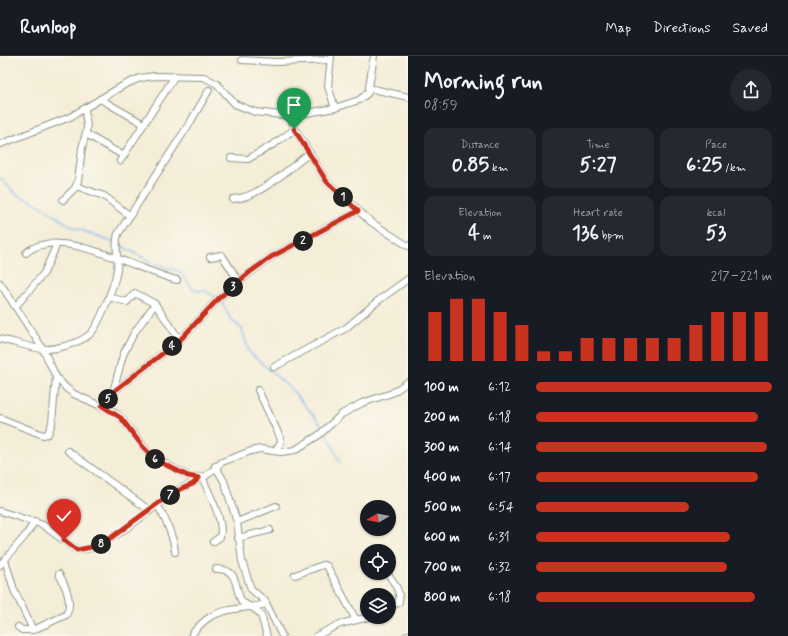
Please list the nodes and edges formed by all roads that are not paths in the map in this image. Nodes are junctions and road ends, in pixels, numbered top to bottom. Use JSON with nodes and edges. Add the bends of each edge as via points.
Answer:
{"nodes":[{"id":1,"x":374,"y":56,"type":"edge"},
{"id":2,"x":331,"y":58,"type":"edge"},
{"id":3,"x":242,"y":60,"type":"dead end"},
{"id":4,"x":175,"y":76,"type":"junction"},
{"id":5,"x":370,"y":88,"type":"junction"},
{"id":6,"x":209,"y":90,"type":"dead end"},
{"id":7,"x":408,"y":97,"type":"edge"},
{"id":8,"x":100,"y":99,"type":"junction"},
{"id":9,"x":335,"y":108,"type":"junction"},
{"id":10,"x":85,"y":110,"type":"junction"},
{"id":11,"x":290,"y":116,"type":"junction"},
{"id":12,"x":144,"y":124,"type":"junction"},
{"id":13,"x":294,"y":129,"type":"junction"},
{"id":14,"x":86,"y":134,"type":"junction"},
{"id":15,"x":1,"y":144,"type":"edge"},
{"id":16,"x":310,"y":153,"type":"junction"},
{"id":17,"x":231,"y":158,"type":"dead end"},
{"id":18,"x":76,"y":186,"type":"junction"},
{"id":19,"x":233,"y":199,"type":"dead end"},
{"id":20,"x":63,"y":200,"type":"dead end"},
{"id":21,"x":358,"y":211,"type":"junction"},
{"id":22,"x":129,"y":215,"type":"junction"},
{"id":23,"x":56,"y":244,"type":"junction"},
{"id":24,"x":408,"y":246,"type":"edge"},
{"id":25,"x":26,"y":253,"type":"dead end"},
{"id":26,"x":210,"y":257,"type":"dead end"},
{"id":27,"x":119,"y":259,"type":"junction"},
{"id":28,"x":408,"y":279,"type":"edge"},
{"id":29,"x":177,"y":280,"type":"dead end"},
{"id":30,"x":239,"y":282,"type":"junction"},
{"id":31,"x":0,"y":283,"type":"edge"},
{"id":32,"x":109,"y":297,"type":"junction"},
{"id":33,"x":155,"y":304,"type":"junction"},
{"id":34,"x":16,"y":306,"type":"junction"},
{"id":35,"x":0,"y":339,"type":"edge"},
{"id":36,"x":180,"y":340,"type":"junction"},
{"id":37,"x":43,"y":349,"type":"junction"},
{"id":38,"x":274,"y":367,"type":"dead end"},
{"id":39,"x":56,"y":377,"type":"junction"},
{"id":40,"x":408,"y":382,"type":"edge"},
{"id":41,"x":258,"y":390,"type":"dead end"},
{"id":42,"x":113,"y":392,"type":"junction"},
{"id":43,"x":102,"y":406,"type":"junction"},
{"id":44,"x":0,"y":418,"type":"edge"},
{"id":45,"x":68,"y":451,"type":"dead end"},
{"id":46,"x":275,"y":451,"type":"junction"},
{"id":47,"x":215,"y":466,"type":"junction"},
{"id":48,"x":200,"y":477,"type":"junction"},
{"id":49,"x":156,"y":504,"type":"junction"},
{"id":50,"x":276,"y":506,"type":"dead end"},
{"id":51,"x":149,"y":510,"type":"junction"},
{"id":52,"x":0,"y":511,"type":"edge"},
{"id":53,"x":35,"y":522,"type":"junction"},
{"id":54,"x":237,"y":522,"type":"junction"},
{"id":55,"x":270,"y":530,"type":"dead end"},
{"id":56,"x":238,"y":538,"type":"junction"},
{"id":57,"x":213,"y":542,"type":"dead end"},
{"id":58,"x":175,"y":552,"type":"dead end"},
{"id":59,"x":5,"y":560,"type":"junction"},
{"id":60,"x":0,"y":565,"type":"edge"},
{"id":61,"x":216,"y":569,"type":"dead end"},
{"id":62,"x":59,"y":574,"type":"dead end"},
{"id":63,"x":295,"y":575,"type":"dead end"},
{"id":64,"x":392,"y":580,"type":"edge"},
{"id":65,"x":266,"y":604,"type":"junction"},
{"id":66,"x":396,"y":604,"type":"edge"},
{"id":67,"x":251,"y":608,"type":"junction"},
{"id":68,"x":360,"y":619,"type":"edge"},
{"id":69,"x":356,"y":620,"type":"junction"},
{"id":70,"x":18,"y":627,"type":"dead end"},
{"id":71,"x":33,"y":630,"type":"junction"},
{"id":72,"x":192,"y":634,"type":"dead end"},
{"id":73,"x":267,"y":636,"type":"edge"},
{"id":74,"x":282,"y":636,"type":"edge"},
{"id":75,"x":316,"y":636,"type":"edge"}],
"edges":[{"from":1,"to":5,"type":"street"},
{"from":2,"to":3,"type":"street","via":[[276,62]]},
{"from":2,"to":9,"type":"street","via":[[328,86]]},
{"from":4,"to":8,"type":"street","via":[[140,78]]},
{"from":4,"to":11,"type":"street","via":[[204,77],[217,84],[238,106],[253,111]]},
{"from":4,"to":12,"type":"street"},
{"from":5,"to":7,"type":"street"},
{"from":5,"to":9,"type":"street","via":[[359,100]]},
{"from":6,"to":22,"type":"street","via":[[141,200]]},
{"from":8,"to":10,"type":"street"},
{"from":8,"to":12,"type":"street"},
{"from":9,"to":11,"type":"street"},
{"from":10,"to":14,"type":"street"},
{"from":10,"to":15,"type":"street"},
{"from":11,"to":13,"type":"street"},
{"from":12,"to":14,"type":"street","via":[[122,159]]},
{"from":13,"to":16,"type":"street"},
{"from":13,"to":17,"type":"street","via":[[248,159]]},
{"from":14,"to":18,"type":"street"},
{"from":16,"to":19,"type":"street","via":[[259,191]]},
{"from":16,"to":21,"type":"street","via":[[327,182]]},
{"from":18,"to":20,"type":"street"},
{"from":18,"to":22,"type":"street","via":[[104,196]]},
{"from":21,"to":24,"type":"street","via":[[384,232]]},
{"from":21,"to":30,"type":"street","via":[[271,257]]},
{"from":22,"to":27,"type":"street","via":[[116,238]]},
{"from":23,"to":25,"type":"street","via":[[39,244]]},
{"from":23,"to":27,"type":"street","via":[[84,248]]},
{"from":23,"to":34,"type":"street","via":[[44,273]]},
{"from":26,"to":30,"type":"street","via":[[222,255]]},
{"from":27,"to":29,"type":"street","via":[[158,276]]},
{"from":27,"to":32,"type":"street"},
{"from":28,"to":38,"type":"street","via":[[346,328]]},
{"from":30,"to":36,"type":"street","via":[[219,298]]},
{"from":31,"to":34,"type":"street"},
{"from":32,"to":33,"type":"street","via":[[127,302],[135,293]]},
{"from":32,"to":37,"type":"street","via":[[89,335],[70,344]]},
{"from":33,"to":36,"type":"street"},
{"from":33,"to":42,"type":"street","via":[[134,333],[123,355]]},
{"from":34,"to":37,"type":"street"},
{"from":35,"to":37,"type":"street"},
{"from":36,"to":42,"type":"street"},
{"from":37,"to":39,"type":"street"},
{"from":39,"to":43,"type":"street","via":[[74,394]]},
{"from":39,"to":44,"type":"street","via":[[52,423],[48,434],[43,435]]},
{"from":40,"to":46,"type":"street","via":[[392,393],[352,408],[319,435],[295,450]]},
{"from":41,"to":46,"type":"street","via":[[280,437],[281,442]]},
{"from":42,"to":43,"type":"street"},
{"from":43,"to":48,"type":"street","via":[[121,418],[156,460],[188,476]]},
{"from":45,"to":51,"type":"street"},
{"from":46,"to":47,"type":"street","via":[[251,451]]},
{"from":47,"to":48,"type":"street"},
{"from":47,"to":54,"type":"street","via":[[224,481]]},
{"from":48,"to":49,"type":"street","via":[[193,484],[177,490]]},
{"from":48,"to":57,"type":"street","via":[[216,511],[220,529],[220,537]]},
{"from":49,"to":51,"type":"street"},
{"from":49,"to":58,"type":"street","via":[[164,516]]},
{"from":50,"to":54,"type":"street"},
{"from":51,"to":53,"type":"street","via":[[108,540],[80,550]]},
{"from":52,"to":53,"type":"street"},
{"from":53,"to":59,"type":"street"},
{"from":54,"to":56,"type":"street"},
{"from":55,"to":56,"type":"street"},
{"from":56,"to":65,"type":"street","via":[[244,570],[251,589]]},
{"from":59,"to":60,"type":"street"},
{"from":59,"to":71,"type":"street","via":[[14,590]]},
{"from":61,"to":67,"type":"street","via":[[230,571],[242,602]]},
{"from":62,"to":71,"type":"street","via":[[67,588],[68,612]]},
{"from":63,"to":69,"type":"street","via":[[323,565],[327,566]]},
{"from":64,"to":66,"type":"street","via":[[400,596]]},
{"from":65,"to":67,"type":"street"},
{"from":65,"to":74,"type":"street"},
{"from":67,"to":72,"type":"street","via":[[231,609],[215,614],[206,619]]},
{"from":67,"to":73,"type":"street","via":[[261,615]]},
{"from":68,"to":69,"type":"street"},
{"from":69,"to":75,"type":"street","via":[[340,624]]},
{"from":70,"to":71,"type":"street","via":[[22,630]]}]}
